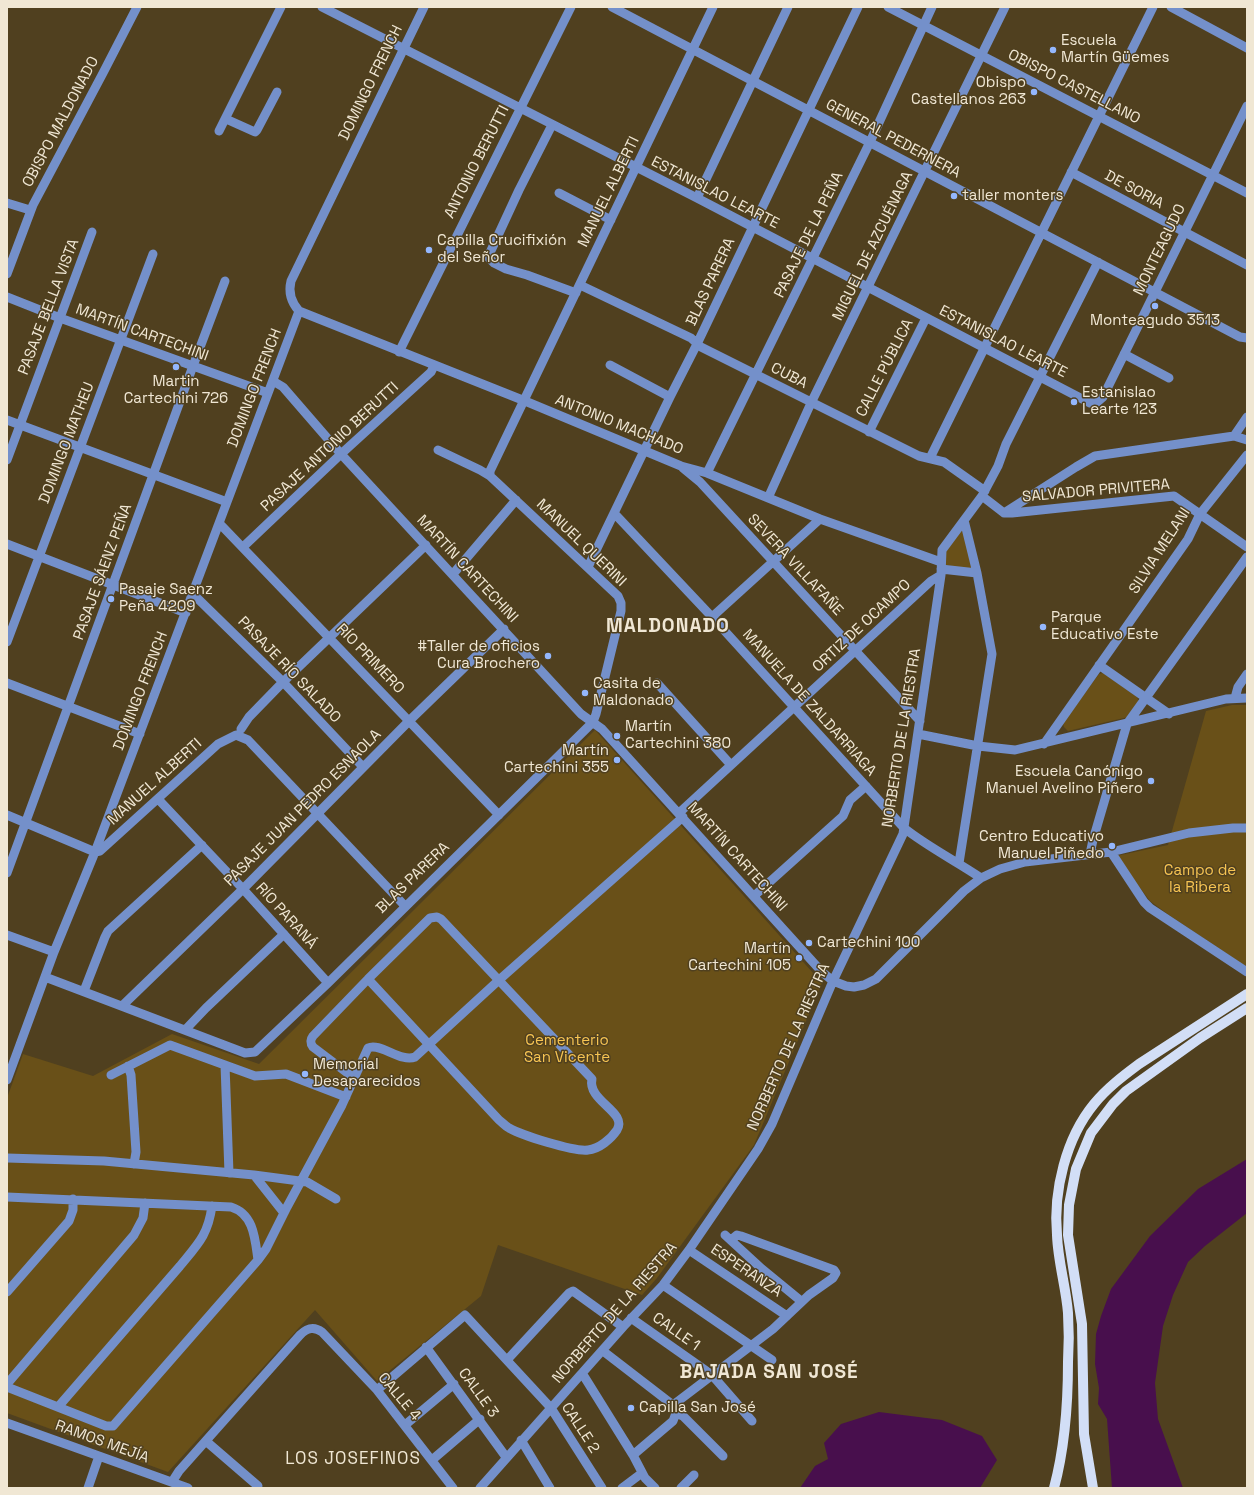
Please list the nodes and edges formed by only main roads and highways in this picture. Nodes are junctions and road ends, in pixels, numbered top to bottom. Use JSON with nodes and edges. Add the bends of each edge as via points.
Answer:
{"nodes":[{"id":1,"x":1247,"y":994,"type":"edge"},
{"id":2,"x":1247,"y":1008,"type":"edge"},
{"id":3,"x":1054,"y":1488,"type":"edge"},
{"id":4,"x":1093,"y":1488,"type":"edge"}],
"edges":[{"from":1,"to":3,"type":"main road","via":[[1122,1076],[1093,1104],[1068,1149],[1058,1195],[1056,1219],[1058,1251],[1068,1314],[1068,1382],[1063,1440]]},
{"from":2,"to":4,"type":"main road","via":[[1126,1091],[1091,1132],[1076,1169],[1069,1205],[1068,1235],[1082,1324],[1084,1434]]}]}
